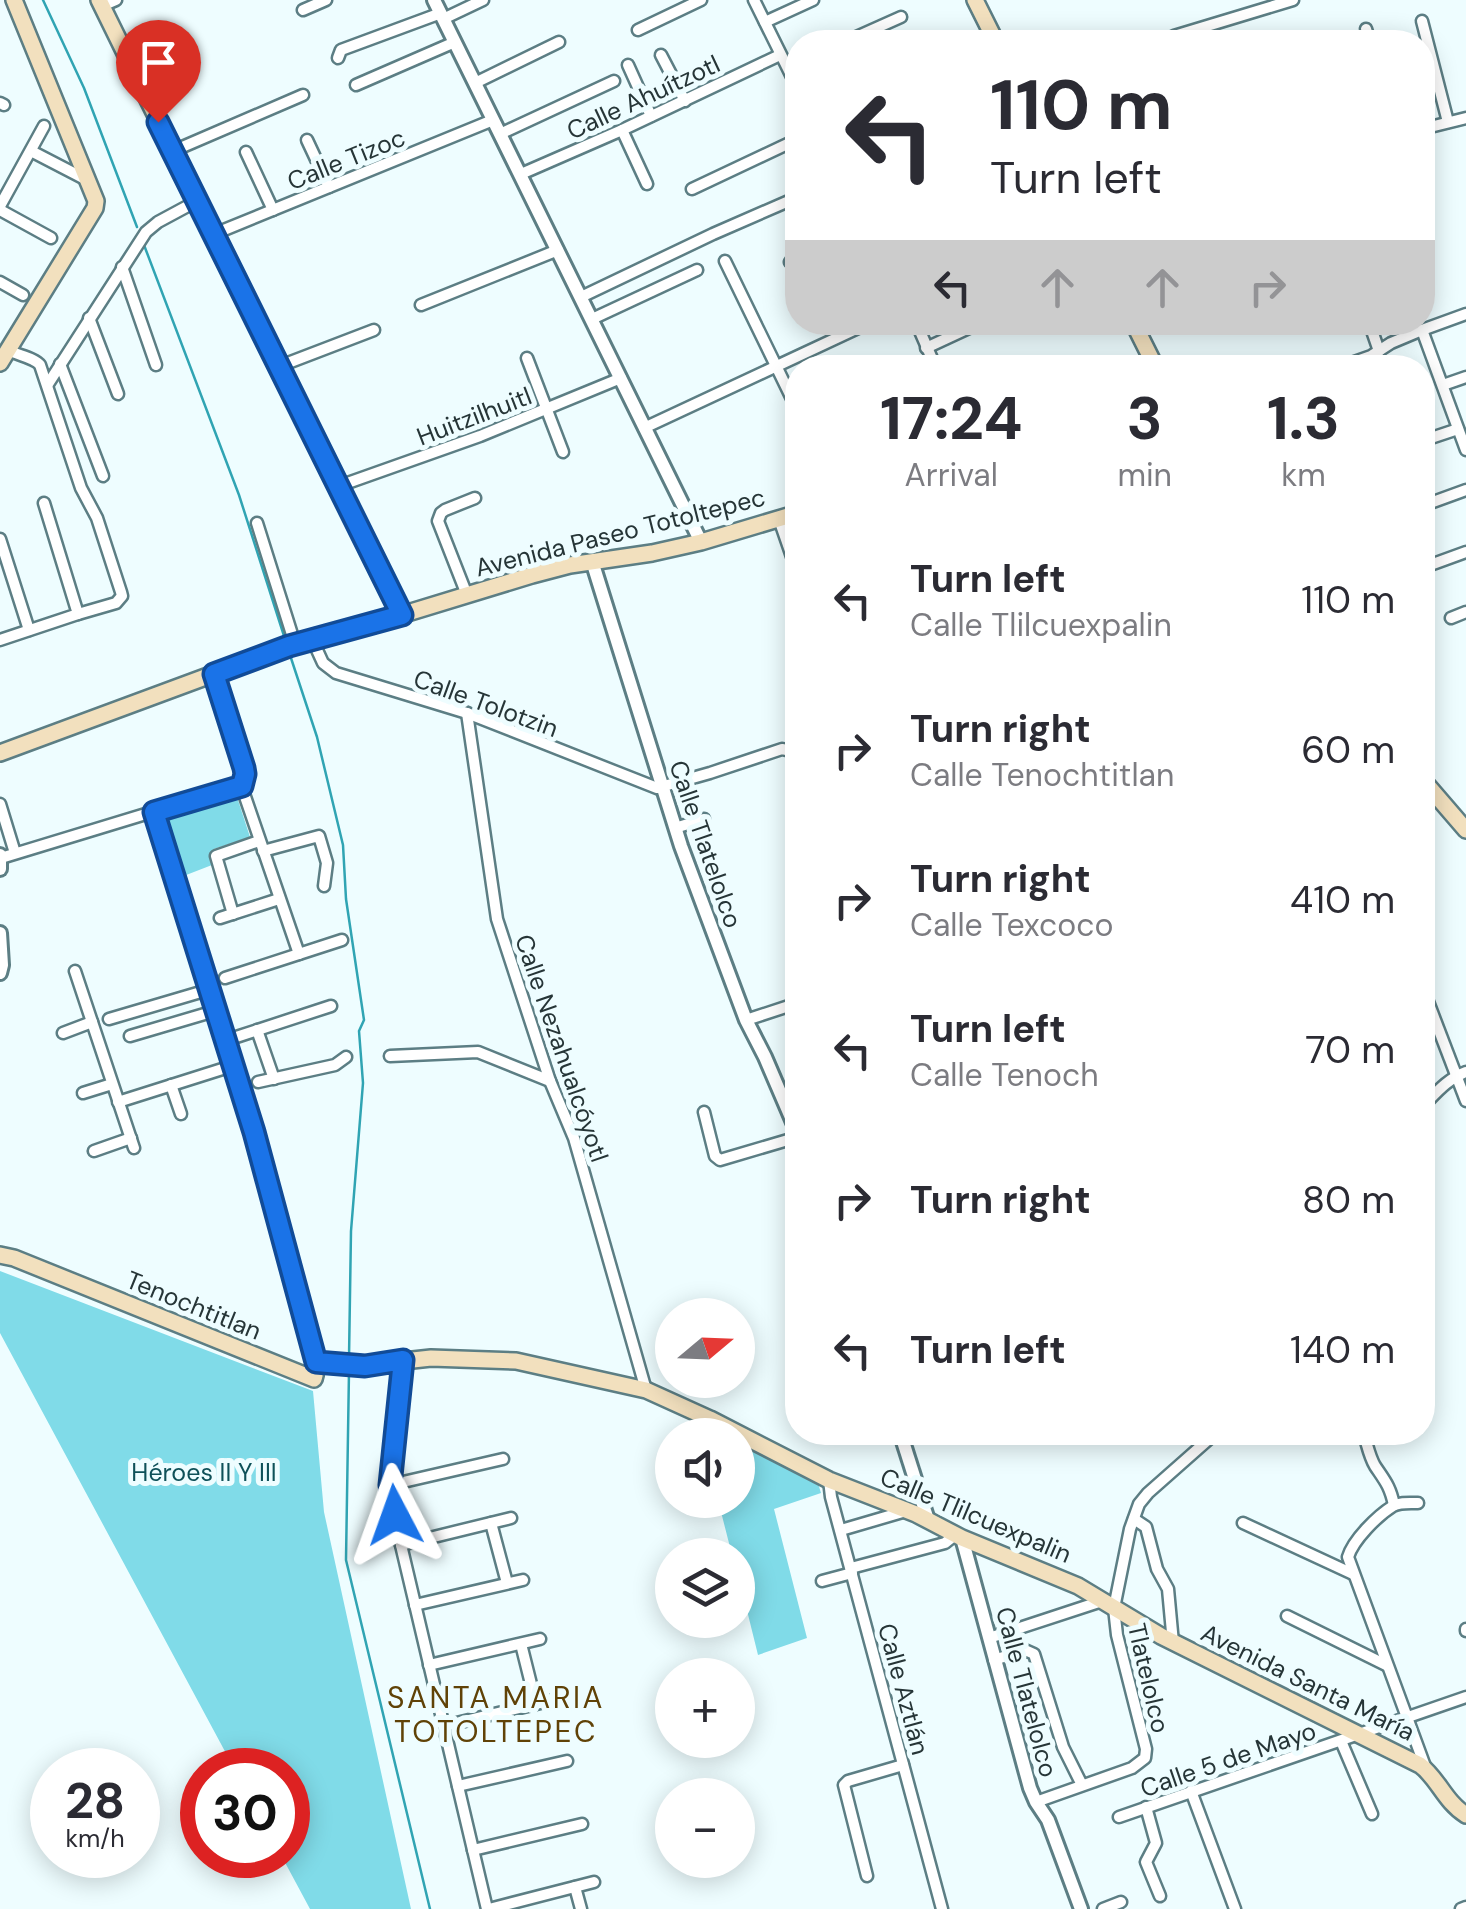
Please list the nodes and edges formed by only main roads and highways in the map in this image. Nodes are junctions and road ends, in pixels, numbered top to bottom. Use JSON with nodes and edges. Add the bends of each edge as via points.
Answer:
{"nodes":[{"id":1,"x":14,"y":0,"type":"edge"},
{"id":2,"x":975,"y":0,"type":"edge"},
{"id":3,"x":105,"y":2,"type":"edge"},
{"id":4,"x":990,"y":30,"type":"edge"},
{"id":5,"x":4,"y":356,"type":"edge"},
{"id":6,"x":785,"y":517,"type":"edge"},
{"id":7,"x":402,"y":615,"type":"junction"},
{"id":8,"x":0,"y":754,"type":"edge"},
{"id":9,"x":1435,"y":803,"type":"edge"},
{"id":10,"x":1466,"y":830,"type":"edge"},
{"id":11,"x":0,"y":1254,"type":"edge"},
{"id":12,"x":351,"y":1366,"type":"joint"},
{"id":13,"x":1108,"y":1604,"type":"joint"},
{"id":14,"x":1466,"y":1816,"type":"edge"}],
"edges":[{"from":1,"to":5,"type":"main road","via":[[95,197]]},
{"from":2,"to":4,"type":"main road"},
{"from":3,"to":7,"type":"main road"},
{"from":6,"to":7,"type":"main road","name":"Avenida Paseo Totoltepec","via":[[700,542],[532,575]]},
{"from":7,"to":8,"type":"main road","name":"Avenida Paseo Totoltepec","via":[[290,646]]},
{"from":9,"to":10,"type":"main road"},
{"from":11,"to":12,"type":"main road","name":"Tenochtitlan","via":[[315,1371]]},
{"from":12,"to":13,"type":"main road","name":"Calle Tlilcuexpalin","via":[[431,1358],[516,1361],[646,1390]]},
{"from":13,"to":14,"type":"main road","name":"Avenida Santa María","via":[[1426,1770]]}]}
